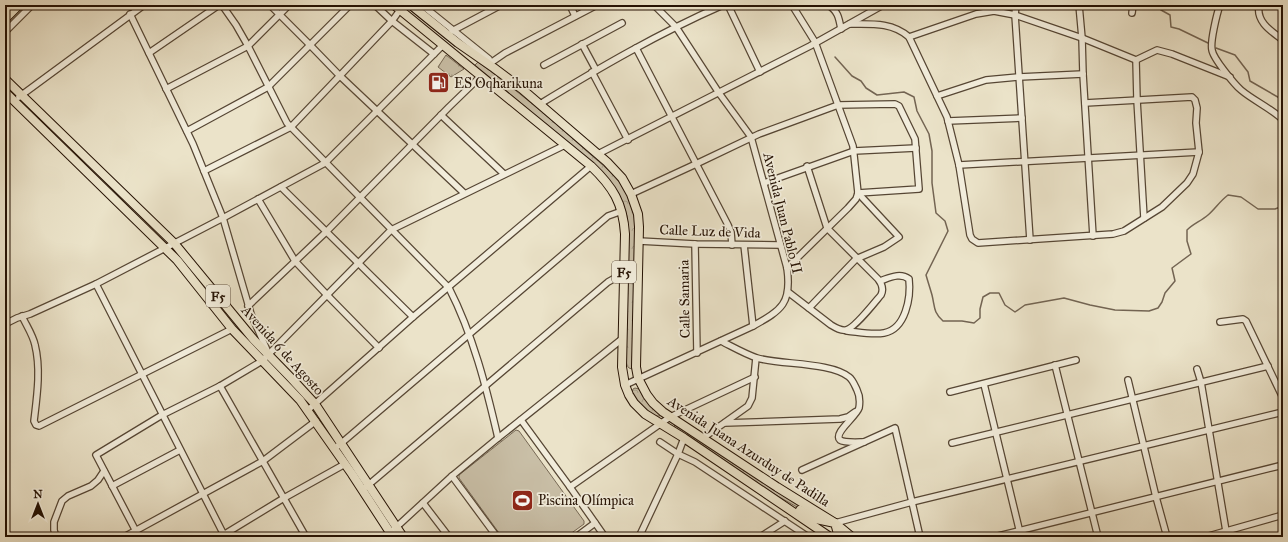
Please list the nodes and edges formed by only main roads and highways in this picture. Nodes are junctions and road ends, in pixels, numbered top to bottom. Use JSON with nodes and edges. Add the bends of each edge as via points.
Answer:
{"nodes":[{"id":1,"x":20,"y":5,"type":"edge"},
{"id":2,"x":411,"y":5,"type":"edge"},
{"id":3,"x":397,"y":8,"type":"edge"},
{"id":4,"x":5,"y":19,"type":"edge"},
{"id":5,"x":458,"y":43,"type":"junction"},
{"id":6,"x":450,"y":51,"type":"junction"},
{"id":7,"x":478,"y":57,"type":"junction"},
{"id":8,"x":469,"y":67,"type":"junction"},
{"id":9,"x":5,"y":79,"type":"edge"},
{"id":10,"x":5,"y":92,"type":"edge"},
{"id":11,"x":66,"y":137,"type":"junction"},
{"id":12,"x":60,"y":144,"type":"junction"},
{"id":13,"x":116,"y":188,"type":"junction"},
{"id":14,"x":109,"y":194,"type":"junction"},
{"id":15,"x":265,"y":358,"type":"junction"},
{"id":16,"x":338,"y":446,"type":"junction"},
{"id":17,"x":365,"y":487,"type":"junction"},
{"id":18,"x":771,"y":498,"type":"junction"},
{"id":19,"x":835,"y":523,"type":"junction"},
{"id":20,"x":391,"y":534,"type":"edge"},
{"id":21,"x":403,"y":537,"type":"edge"},
{"id":22,"x":830,"y":537,"type":"edge"},
{"id":23,"x":841,"y":537,"type":"edge"},
{"id":24,"x":852,"y":537,"type":"edge"}],
"edges":[{"from":1,"to":4,"type":"highway"},
{"from":2,"to":5,"type":"highway","name":"Avenida Juana Azurduy de Padilla","number":"F5","via":[[450,32]]},
{"from":3,"to":6,"type":"highway","name":"Avenida Juana Azurduy de Padilla","number":"F5"},
{"from":5,"to":6,"type":"highway"},
{"from":5,"to":7,"type":"highway","name":"Avenida Juana Azurduy de Padilla","number":"F5"},
{"from":6,"to":8,"type":"highway","name":"Avenida Juana Azurduy de Padilla","number":"F5"},
{"from":7,"to":8,"type":"highway"},
{"from":7,"to":19,"type":"highway","name":"Avenida Juana Azurduy de Padilla","number":"F5","via":[[540,104],[598,154],[622,178],[631,194],[638,214],[638,378],[650,399],[670,417]]},
{"from":8,"to":18,"type":"highway","name":"Avenida Juana Azurduy de Padilla","number":"F5","via":[[591,166],[616,195],[622,212],[625,234],[622,367],[625,385],[634,403],[645,414]]},
{"from":9,"to":11,"type":"highway","name":"Avenida 6 de Agosto","number":"F5"},
{"from":10,"to":12,"type":"highway","name":"Avenida 6 de Agosto","number":"F5"},
{"from":11,"to":12,"type":"highway"},
{"from":11,"to":13,"type":"highway","name":"Avenida 6 de Agosto","number":"F5"},
{"from":12,"to":14,"type":"highway","name":"Avenida 6 de Agosto","number":"F5"},
{"from":13,"to":14,"type":"highway"},
{"from":13,"to":15,"type":"highway","name":"Avenida 6 de Agosto","number":"F5","via":[[174,244],[254,340]]},
{"from":14,"to":15,"type":"highway","name":"Avenida 6 de Agosto","number":"F5","via":[[166,248],[232,329]]},
{"from":15,"to":16,"type":"highway","name":"Avenida 6 de Agosto","number":"F5"},
{"from":15,"to":16,"type":"highway","name":"Avenida 6 de Agosto","number":"F5","via":[[316,404]]},
{"from":16,"to":17,"type":"highway","name":"Avenida 6 de Agosto","number":"F5"},
{"from":16,"to":17,"type":"highway","name":"Avenida 6 de Agosto","number":"F5","via":[[345,464]]},
{"from":17,"to":20,"type":"highway","name":"Avenida 6 de Agosto","number":"F5"},
{"from":18,"to":19,"type":"highway","via":[[787,502],[816,519]]},
{"from":18,"to":22,"type":"highway","name":"Avenida Juana Azurduy de Padilla","number":"F5"},
{"from":19,"to":23,"type":"highway"},
{"from":19,"to":24,"type":"highway","name":"Avenida Juana Azurduy de Padilla","number":"F5"},
{"from":20,"to":21,"type":"highway","name":"Avenida 6 de Agosto","number":"F5"}]}
